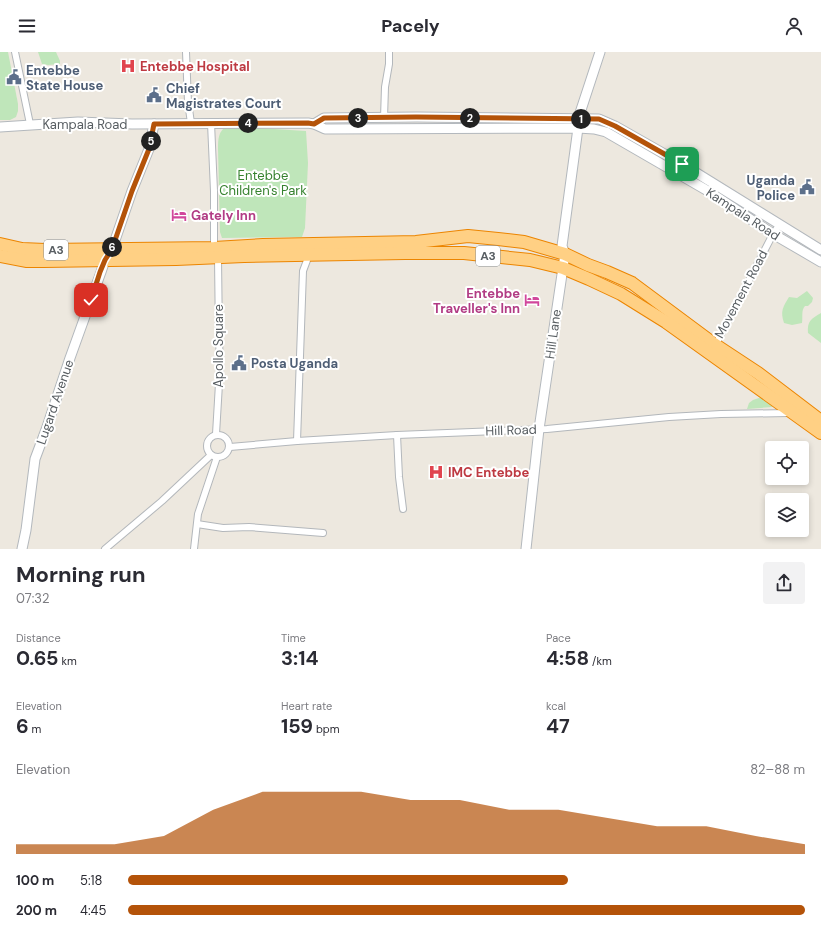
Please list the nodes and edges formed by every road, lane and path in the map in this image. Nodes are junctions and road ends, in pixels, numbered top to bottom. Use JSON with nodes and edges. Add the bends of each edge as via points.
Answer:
{"nodes":[{"id":1,"x":15,"y":52,"type":"edge"},
{"id":2,"x":186,"y":52,"type":"edge"},
{"id":3,"x":388,"y":52,"type":"edge"},
{"id":4,"x":600,"y":52,"type":"edge"},
{"id":5,"x":384,"y":118,"type":"junction"},
{"id":6,"x":191,"y":123,"type":"junction"},
{"id":7,"x":212,"y":123,"type":"junction"},
{"id":8,"x":578,"y":123,"type":"junction"},
{"id":9,"x":30,"y":124,"type":"junction"},
{"id":10,"x":154,"y":124,"type":"junction"},
{"id":11,"x":314,"y":124,"type":"junction"},
{"id":12,"x":0,"y":127,"type":"edge"},
{"id":13,"x":682,"y":164,"type":"junction"},
{"id":14,"x":676,"y":172,"type":"junction"},
{"id":15,"x":780,"y":224,"type":"junction"},
{"id":16,"x":773,"y":234,"type":"junction"},
{"id":17,"x":0,"y":244,"type":"edge"},
{"id":18,"x":112,"y":249,"type":"junction"},
{"id":19,"x":821,"y":250,"type":"edge"},
{"id":20,"x":216,"y":253,"type":"junction"},
{"id":21,"x":565,"y":254,"type":"junction"},
{"id":22,"x":309,"y":255,"type":"junction"},
{"id":23,"x":0,"y":256,"type":"edge"},
{"id":24,"x":105,"y":260,"type":"junction"},
{"id":25,"x":821,"y":262,"type":"edge"},
{"id":26,"x":563,"y":268,"type":"junction"},
{"id":27,"x":714,"y":344,"type":"junction"},
{"id":28,"x":793,"y":413,"type":"junction"},
{"id":29,"x":821,"y":421,"type":"edge"},
{"id":30,"x":539,"y":429,"type":"junction"},
{"id":31,"x":821,"y":433,"type":"edge"},
{"id":32,"x":216,"y":434,"type":"junction"},
{"id":33,"x":397,"y":436,"type":"junction"},
{"id":34,"x":297,"y":441,"type":"junction"},
{"id":35,"x":230,"y":447,"type":"junction"},
{"id":36,"x":214,"y":456,"type":"junction"},
{"id":37,"x":403,"y":509,"type":"dead end"},
{"id":38,"x":197,"y":524,"type":"junction"},
{"id":39,"x":323,"y":533,"type":"dead end"},
{"id":40,"x":22,"y":549,"type":"edge"},
{"id":41,"x":105,"y":549,"type":"edge"},
{"id":42,"x":194,"y":549,"type":"edge"},
{"id":43,"x":526,"y":549,"type":"edge"}],
"edges":[{"from":1,"to":9,"type":"street"},
{"from":2,"to":6,"type":"street"},
{"from":3,"to":5,"type":"street"},
{"from":4,"to":8,"type":"main road","name":"Hill Lane"},
{"from":5,"to":8,"type":"main road","name":"Kampala Road"},
{"from":5,"to":11,"type":"main road","name":"Kampala Road","via":[[324,118]]},
{"from":6,"to":7,"type":"main road","name":"Kampala Road"},
{"from":6,"to":10,"type":"main road","name":"Kampala Road"},
{"from":7,"to":11,"type":"main road","name":"Kampala Road"},
{"from":7,"to":20,"type":"street","name":"Apollo Square"},
{"from":8,"to":11,"type":"main road","name":"Kampala Road","via":[[325,129]]},
{"from":8,"to":13,"type":"main road","name":"Kampala Road","via":[[599,119]]},
{"from":8,"to":14,"type":"main road","name":"Kampala Road","via":[[606,132]]},
{"from":8,"to":21,"type":"main road","name":"Hill Lane","via":[[562,246]]},
{"from":9,"to":10,"type":"main road","name":"Kampala Road"},
{"from":9,"to":12,"type":"main road","name":"Kampala Road"},
{"from":10,"to":18,"type":"main road","via":[[149,149]]},
{"from":13,"to":14,"type":"main road"},
{"from":13,"to":15,"type":"main road","name":"Kampala Road"},
{"from":14,"to":16,"type":"main road","name":"Kampala Road"},
{"from":15,"to":16,"type":"street","name":"Movement Road"},
{"from":15,"to":19,"type":"main road","name":"Kampala Road"},
{"from":16,"to":25,"type":"main road","name":"Kampala Road"},
{"from":16,"to":27,"type":"street","name":"Movement Road"},
{"from":17,"to":18,"type":"highway","number":"A3","via":[[22,249]]},
{"from":18,"to":20,"type":"highway","number":"A3"},
{"from":18,"to":24,"type":"main road","name":"Lugard Avenue"},
{"from":20,"to":21,"type":"highway","number":"A3","via":[[263,245],[416,242],[468,236],[524,242]]},
{"from":20,"to":22,"type":"highway","number":"A3"},
{"from":20,"to":24,"type":"highway","number":"A3"},
{"from":20,"to":32,"type":"street","name":"Apollo Square","via":[[220,367]]},
{"from":21,"to":26,"type":"main road","name":"Hill Lane"},
{"from":21,"to":27,"type":"highway","number":"A3","via":[[632,284]]},
{"from":22,"to":26,"type":"highway","number":"A3","via":[[464,253],[530,260]]},
{"from":22,"to":34,"type":"street","via":[[303,271]]},
{"from":23,"to":24,"type":"highway","number":"A3","via":[[27,261]]},
{"from":24,"to":40,"type":"main road","name":"Lugard Avenue","via":[[35,459]]},
{"from":26,"to":28,"type":"highway","number":"A3","via":[[621,294],[666,322]]},
{"from":26,"to":30,"type":"main road","name":"Hill Lane"},
{"from":27,"to":29,"type":"highway","number":"A3","via":[[758,373]]},
{"from":28,"to":30,"type":"street","name":"Hill Road","via":[[706,414]]},
{"from":28,"to":31,"type":"highway","number":"A3"},
{"from":30,"to":33,"type":"street","name":"Hill Road"},
{"from":30,"to":43,"type":"main road","name":"Hill Lane"},
{"from":32,"to":35,"type":"street","via":[[227,438]]},
{"from":32,"to":36,"type":"street","via":[[208,441],[207,446]]},
{"from":33,"to":34,"type":"street","name":"Hill Road"},
{"from":33,"to":37,"type":"street"},
{"from":34,"to":35,"type":"street","name":"Hill Road"},
{"from":35,"to":36,"type":"street","via":[[226,454]]},
{"from":36,"to":38,"type":"street"},
{"from":36,"to":41,"type":"street"},
{"from":38,"to":39,"type":"street","via":[[224,528],[249,527]]},
{"from":38,"to":42,"type":"street"}]}
